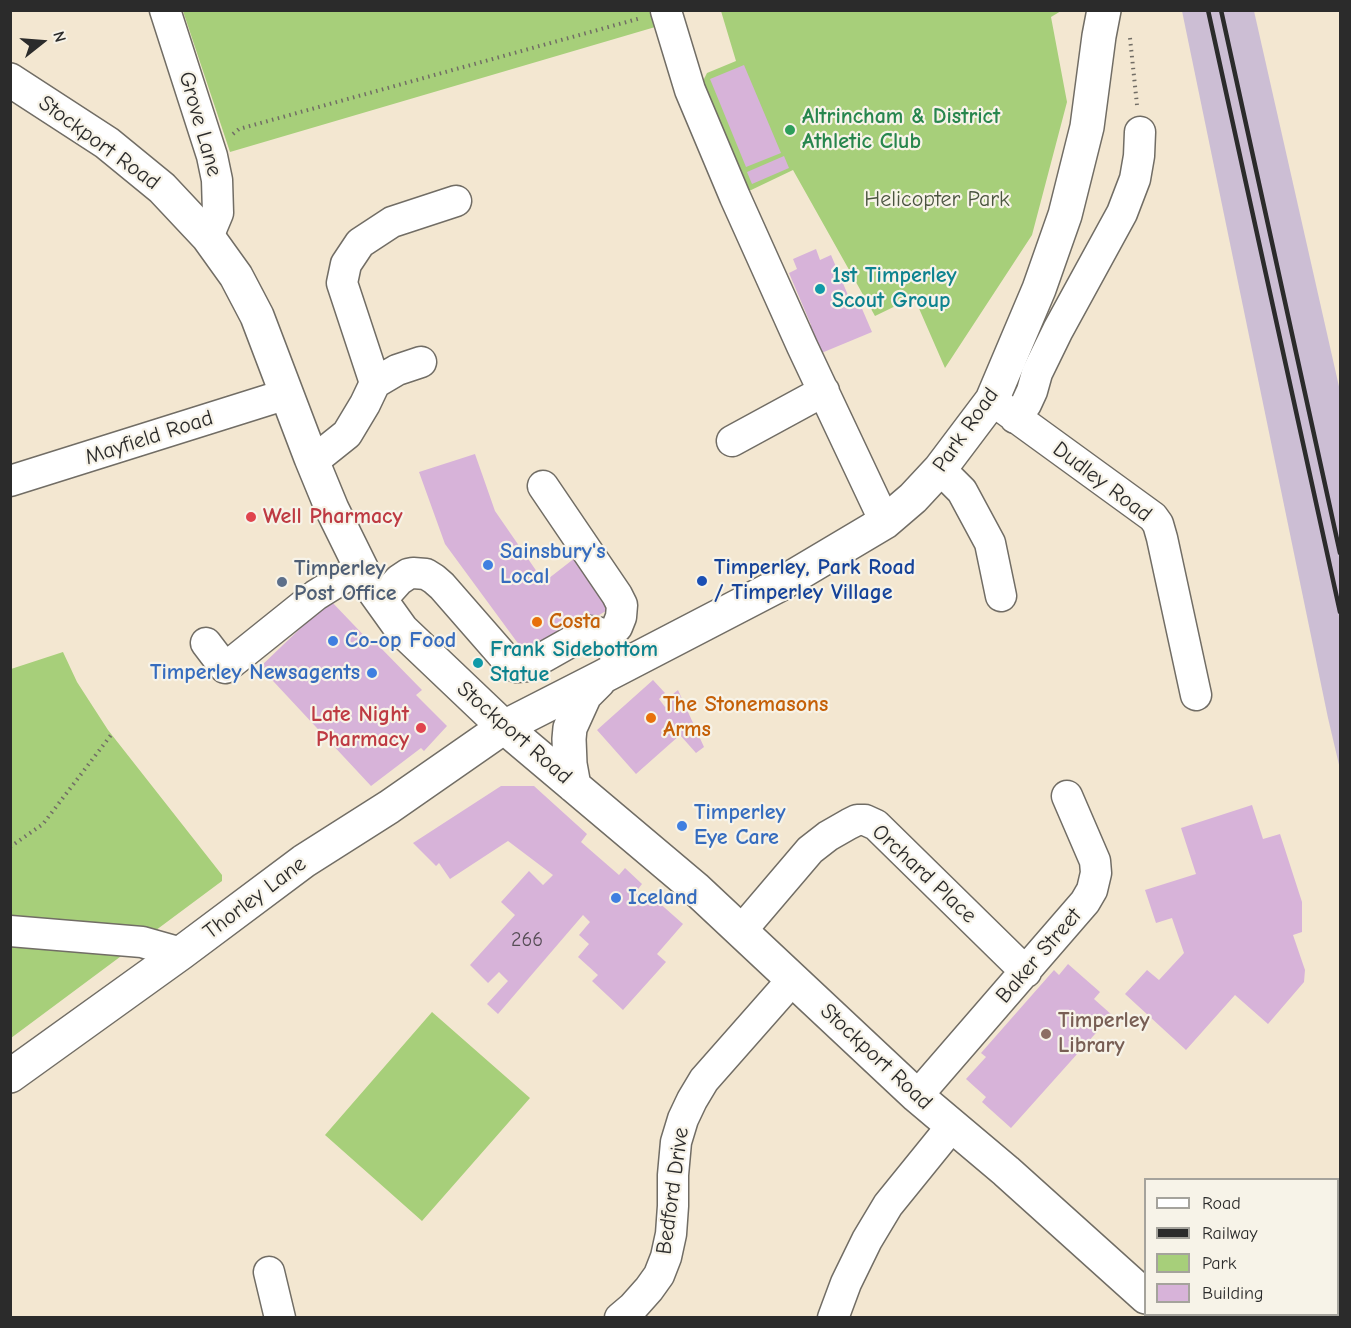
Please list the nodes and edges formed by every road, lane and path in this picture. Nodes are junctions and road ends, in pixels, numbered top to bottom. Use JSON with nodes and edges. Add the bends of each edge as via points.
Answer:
{"nodes":[{"id":1,"x":165,"y":10,"type":"edge"},
{"id":2,"x":1104,"y":10,"type":"edge"},
{"id":3,"x":666,"y":11,"type":"edge"},
{"id":4,"x":1130,"y":33,"type":"dead end"},
{"id":5,"x":10,"y":80,"type":"edge"},
{"id":6,"x":1140,"y":132,"type":"joint"},
{"id":7,"x":210,"y":150,"type":"junction"},
{"id":8,"x":456,"y":201,"type":"dead end"},
{"id":9,"x":208,"y":237,"type":"junction"},
{"id":10,"x":421,"y":362,"type":"dead end"},
{"id":11,"x":375,"y":383,"type":"junction"},
{"id":12,"x":824,"y":391,"type":"junction"},
{"id":13,"x":287,"y":394,"type":"junction"},
{"id":14,"x":1004,"y":409,"type":"junction"},
{"id":15,"x":732,"y":441,"type":"dead end"},
{"id":16,"x":312,"y":462,"type":"junction"},
{"id":17,"x":940,"y":469,"type":"junction"},
{"id":18,"x":10,"y":481,"type":"edge"},
{"id":19,"x":543,"y":486,"type":"dead end"},
{"id":20,"x":885,"y":522,"type":"junction"},
{"id":21,"x":361,"y":567,"type":"junction"},
{"id":22,"x":1001,"y":596,"type":"dead end"},
{"id":23,"x":381,"y":600,"type":"junction"},
{"id":24,"x":206,"y":644,"type":"dead end"},
{"id":25,"x":611,"y":662,"type":"junction"},
{"id":26,"x":1196,"y":695,"type":"dead end"},
{"id":27,"x":504,"y":727,"type":"junction"},
{"id":28,"x":111,"y":735,"type":"dead end"},
{"id":29,"x":574,"y":786,"type":"junction"},
{"id":30,"x":1067,"y":796,"type":"dead end"},
{"id":31,"x":10,"y":847,"type":"edge"},
{"id":32,"x":10,"y":931,"type":"edge"},
{"id":33,"x":741,"y":931,"type":"junction"},
{"id":34,"x":181,"y":953,"type":"junction"},
{"id":35,"x":1026,"y":972,"type":"junction"},
{"id":36,"x":793,"y":979,"type":"junction"},
{"id":37,"x":10,"y":1076,"type":"edge"},
{"id":38,"x":917,"y":1096,"type":"junction"},
{"id":39,"x":952,"y":1126,"type":"junction"},
{"id":40,"x":268,"y":1272,"type":"dead end"},
{"id":41,"x":1144,"y":1295,"type":"edge"},
{"id":42,"x":279,"y":1317,"type":"edge"},
{"id":43,"x":620,"y":1317,"type":"edge"},
{"id":44,"x":833,"y":1317,"type":"edge"}],
"edges":[{"from":1,"to":7,"type":"street","name":"Grove Lane"},
{"from":2,"to":14,"type":"main road","name":"Park Road","via":[[1087,127],[1065,215]]},
{"from":3,"to":7,"type":"path","via":[[239,129]]},
{"from":3,"to":12,"type":"street","via":[[700,116]]},
{"from":4,"to":6,"type":"path"},
{"from":5,"to":9,"type":"main road","name":"Stockport Road","via":[[107,143],[162,188]]},
{"from":6,"to":14,"type":"street","name":"Park Road","via":[[1135,179],[1122,213],[1058,330],[1026,404]]},
{"from":7,"to":9,"type":"street","name":"Grove Lane","via":[[217,180],[218,213]]},
{"from":8,"to":11,"type":"street","via":[[392,222],[360,243],[346,264],[342,283]]},
{"from":9,"to":13,"type":"main road","name":"Stockport Road","via":[[236,276],[257,316]]},
{"from":10,"to":11,"type":"street"},
{"from":11,"to":16,"type":"street","via":[[347,434]]},
{"from":12,"to":15,"type":"street"},
{"from":12,"to":20,"type":"street"},
{"from":13,"to":16,"type":"main road","name":"Stockport Road"},
{"from":13,"to":18,"type":"street","name":"Mayfield Road"},
{"from":14,"to":17,"type":"main road","name":"Park Road"},
{"from":14,"to":26,"type":"street","name":"Dudley Road","via":[[1158,524]]},
{"from":16,"to":21,"type":"main road","name":"Stockport Road"},
{"from":17,"to":20,"type":"main road","name":"Park Road"},
{"from":17,"to":22,"type":"street","via":[[962,491],[990,543]]},
{"from":19,"to":25,"type":"street","via":[[622,605],[621,617],[608,636]]},
{"from":20,"to":25,"type":"main road","name":"Park Road","via":[[779,585]]},
{"from":21,"to":23,"type":"main road","name":"Stockport Road"},
{"from":21,"to":24,"type":"street","via":[[316,595],[225,668]]},
{"from":23,"to":25,"type":"street","via":[[408,574],[426,574],[511,665],[528,666],[590,631],[603,635]]},
{"from":23,"to":27,"type":"main road","name":"Stockport Road","via":[[402,630]]},
{"from":25,"to":27,"type":"main road","name":"Park Road"},
{"from":25,"to":29,"type":"main road","name":"Park Road","via":[[585,695],[570,728]]},
{"from":27,"to":29,"type":"main road","name":"Stockport Road"},
{"from":27,"to":34,"type":"main road","name":"Thorley Lane","via":[[304,861]]},
{"from":28,"to":31,"type":"path","via":[[43,824]]},
{"from":29,"to":33,"type":"main road","name":"Stockport Road"},
{"from":30,"to":35,"type":"street","name":"Baker Street","via":[[1095,861],[1096,873],[1085,902]]},
{"from":32,"to":34,"type":"street","via":[[142,942]]},
{"from":33,"to":35,"type":"street","name":"Orchard Place","via":[[810,850],[849,824],[865,820],[876,825]]},
{"from":33,"to":36,"type":"main road","name":"Stockport Road"},
{"from":34,"to":37,"type":"main road","name":"Thorley Lane"},
{"from":35,"to":38,"type":"street","name":"Baker Street"},
{"from":36,"to":38,"type":"main road","name":"Stockport Road"},
{"from":36,"to":43,"type":"street","name":"Bedford Drive","via":[[704,1080],[692,1100],[676,1142],[666,1257],[649,1289]]},
{"from":38,"to":39,"type":"main road","name":"Stockport Road"},
{"from":39,"to":41,"type":"main road","name":"Stockport Road"},
{"from":39,"to":44,"type":"street","via":[[888,1205],[861,1251]]},
{"from":40,"to":42,"type":"street"}]}
